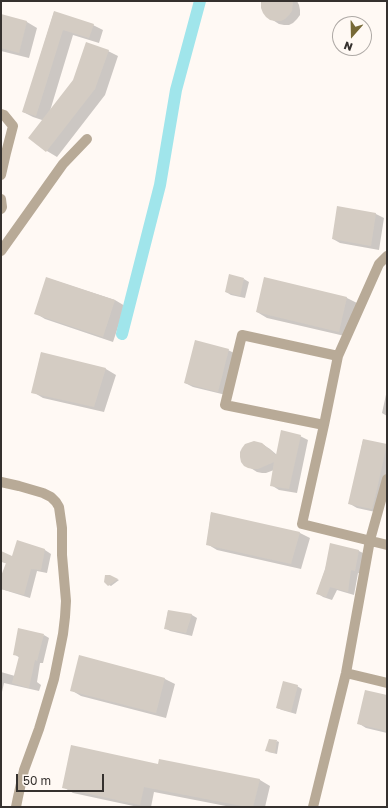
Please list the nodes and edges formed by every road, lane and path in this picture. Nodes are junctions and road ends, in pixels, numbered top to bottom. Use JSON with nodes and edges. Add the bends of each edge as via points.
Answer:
{"nodes":[{"id":1,"x":1,"y":114,"type":"edge"},
{"id":2,"x":87,"y":139,"type":"dead end"},
{"id":3,"x":1,"y":175,"type":"edge"},
{"id":4,"x":1,"y":199,"type":"edge"},
{"id":5,"x":1,"y":209,"type":"edge"},
{"id":6,"x":1,"y":251,"type":"edge"},
{"id":7,"x":387,"y":256,"type":"edge"},
{"id":8,"x":338,"y":356,"type":"junction"},
{"id":9,"x":324,"y":425,"type":"junction"},
{"id":10,"x":387,"y":478,"type":"edge"},
{"id":11,"x":1,"y":482,"type":"edge"},
{"id":12,"x":370,"y":540,"type":"junction"},
{"id":13,"x":387,"y":546,"type":"edge"},
{"id":14,"x":346,"y":673,"type":"junction"},
{"id":15,"x":387,"y":683,"type":"edge"},
{"id":16,"x":16,"y":807,"type":"edge"},
{"id":17,"x":313,"y":807,"type":"edge"}],
"edges":[{"from":1,"to":3,"type":"street","via":[[13,126]]},
{"from":2,"to":6,"type":"street","via":[[63,164]]},
{"from":4,"to":5,"type":"street"},
{"from":7,"to":8,"type":"street","via":[[379,264]]},
{"from":8,"to":9,"type":"street"},
{"from":8,"to":9,"type":"street","via":[[242,335],[225,405]]},
{"from":9,"to":12,"type":"street","via":[[302,524]]},
{"from":10,"to":12,"type":"street"},
{"from":11,"to":16,"type":"street","via":[[44,493],[59,507],[66,601],[64,634],[54,679],[24,770]]},
{"from":12,"to":13,"type":"street"},
{"from":12,"to":14,"type":"street"},
{"from":14,"to":15,"type":"street"},
{"from":14,"to":17,"type":"street"}]}
